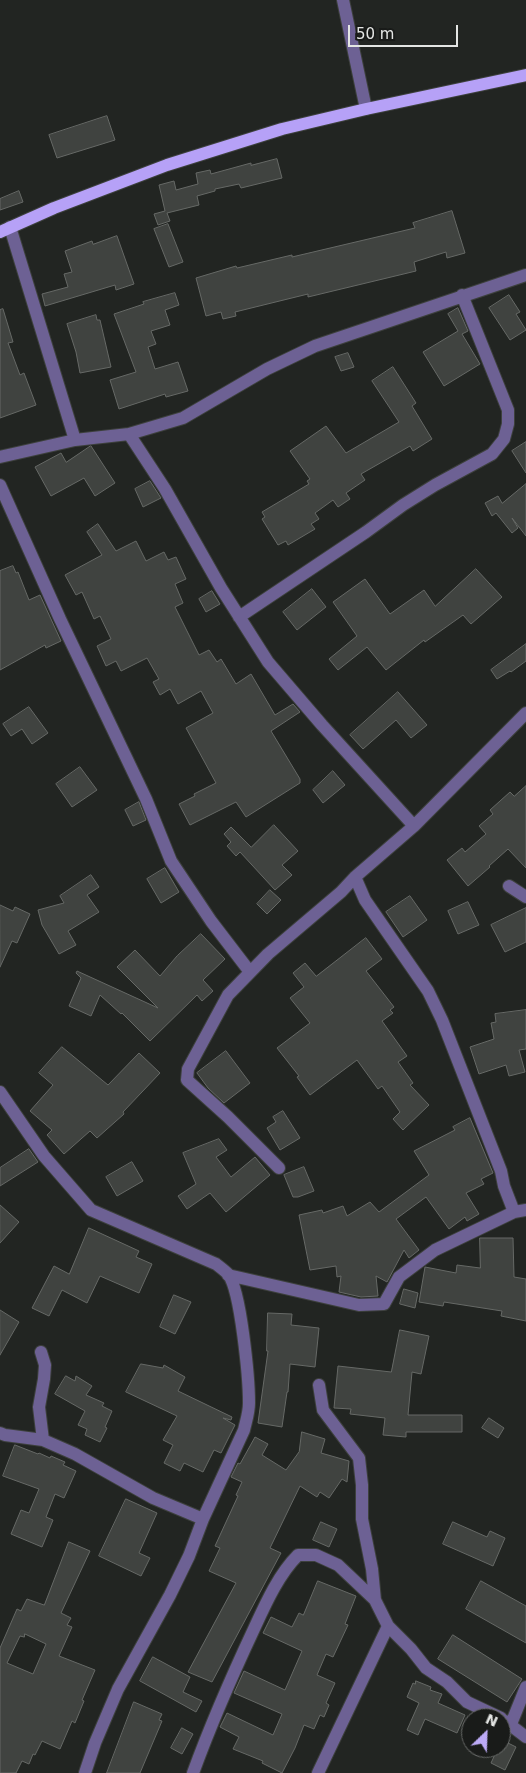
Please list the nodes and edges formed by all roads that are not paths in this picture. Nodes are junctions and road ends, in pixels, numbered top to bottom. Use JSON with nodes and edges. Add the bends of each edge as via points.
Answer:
{"nodes":[{"id":1,"x":343,"y":0,"type":"edge"},
{"id":2,"x":526,"y":75,"type":"edge"},
{"id":3,"x":366,"y":109,"type":"junction"},
{"id":4,"x":5,"y":229,"type":"edge"},
{"id":5,"x":526,"y":275,"type":"edge"},
{"id":6,"x":462,"y":296,"type":"junction"},
{"id":7,"x":129,"y":434,"type":"junction"},
{"id":8,"x":75,"y":440,"type":"junction"},
{"id":9,"x":0,"y":457,"type":"edge"},
{"id":10,"x":0,"y":485,"type":"edge"},
{"id":11,"x":239,"y":617,"type":"junction"},
{"id":12,"x":526,"y":713,"type":"edge"},
{"id":13,"x":414,"y":826,"type":"junction"},
{"id":14,"x":355,"y":877,"type":"junction"},
{"id":15,"x":509,"y":886,"type":"dead end"},
{"id":16,"x":526,"y":897,"type":"edge"},
{"id":17,"x":250,"y":972,"type":"junction"},
{"id":18,"x":0,"y":1092,"type":"edge"},
{"id":19,"x":280,"y":1168,"type":"dead end"},
{"id":20,"x":520,"y":1211,"type":"edge"},
{"id":21,"x":228,"y":1275,"type":"junction"},
{"id":22,"x":41,"y":1352,"type":"dead end"},
{"id":23,"x":319,"y":1386,"type":"dead end"},
{"id":24,"x":0,"y":1433,"type":"edge"},
{"id":25,"x":43,"y":1440,"type":"junction"},
{"id":26,"x":203,"y":1519,"type":"junction"},
{"id":27,"x":375,"y":1600,"type":"junction"},
{"id":28,"x":388,"y":1626,"type":"junction"},
{"id":29,"x":526,"y":1687,"type":"edge"},
{"id":30,"x":479,"y":1708,"type":"edge"},
{"id":31,"x":511,"y":1710,"type":"edge"},
{"id":32,"x":511,"y":1725,"type":"edge"},
{"id":33,"x":526,"y":1737,"type":"edge"},
{"id":34,"x":84,"y":1773,"type":"edge"},
{"id":35,"x":193,"y":1773,"type":"edge"},
{"id":36,"x":318,"y":1773,"type":"edge"}],
"edges":[{"from":1,"to":3,"type":"street"},
{"from":2,"to":3,"type":"main road"},
{"from":3,"to":4,"type":"main road","via":[[282,129],[167,164]]},
{"from":4,"to":8,"type":"street"},
{"from":5,"to":6,"type":"street"},
{"from":6,"to":7,"type":"street","via":[[315,346],[267,369],[183,418]]},
{"from":6,"to":11,"type":"street","via":[[508,410],[504,439],[492,454],[403,504]]},
{"from":7,"to":8,"type":"street"},
{"from":7,"to":11,"type":"street","via":[[165,489]]},
{"from":8,"to":9,"type":"street"},
{"from":10,"to":17,"type":"street","via":[[146,799],[171,861]]},
{"from":11,"to":13,"type":"street","via":[[268,662]]},
{"from":12,"to":13,"type":"street"},
{"from":13,"to":14,"type":"street"},
{"from":14,"to":17,"type":"street"},
{"from":14,"to":20,"type":"street","via":[[384,930],[428,991],[501,1171],[504,1186]]},
{"from":15,"to":16,"type":"street"},
{"from":17,"to":19,"type":"street","via":[[228,995],[188,1069],[186,1080]]},
{"from":18,"to":21,"type":"street","via":[[44,1156],[91,1210],[216,1264]]},
{"from":20,"to":21,"type":"street","via":[[435,1250],[399,1277],[384,1304],[359,1305]]},
{"from":21,"to":26,"type":"street","via":[[235,1290],[247,1365],[248,1416]]},
{"from":22,"to":25,"type":"street","via":[[45,1365],[39,1407]]},
{"from":23,"to":27,"type":"street","via":[[323,1410],[359,1458],[362,1519]]},
{"from":24,"to":25,"type":"street"},
{"from":25,"to":26,"type":"street","via":[[153,1498]]},
{"from":26,"to":34,"type":"street","via":[[174,1587],[118,1689]]},
{"from":27,"to":28,"type":"street"},
{"from":27,"to":35,"type":"street","via":[[338,1565],[316,1555],[298,1555],[290,1562],[262,1612],[212,1721]]},
{"from":28,"to":30,"type":"street","via":[[426,1668],[447,1682],[467,1702]]},
{"from":28,"to":36,"type":"street"},
{"from":29,"to":31,"type":"street"},
{"from":32,"to":33,"type":"street"}]}
